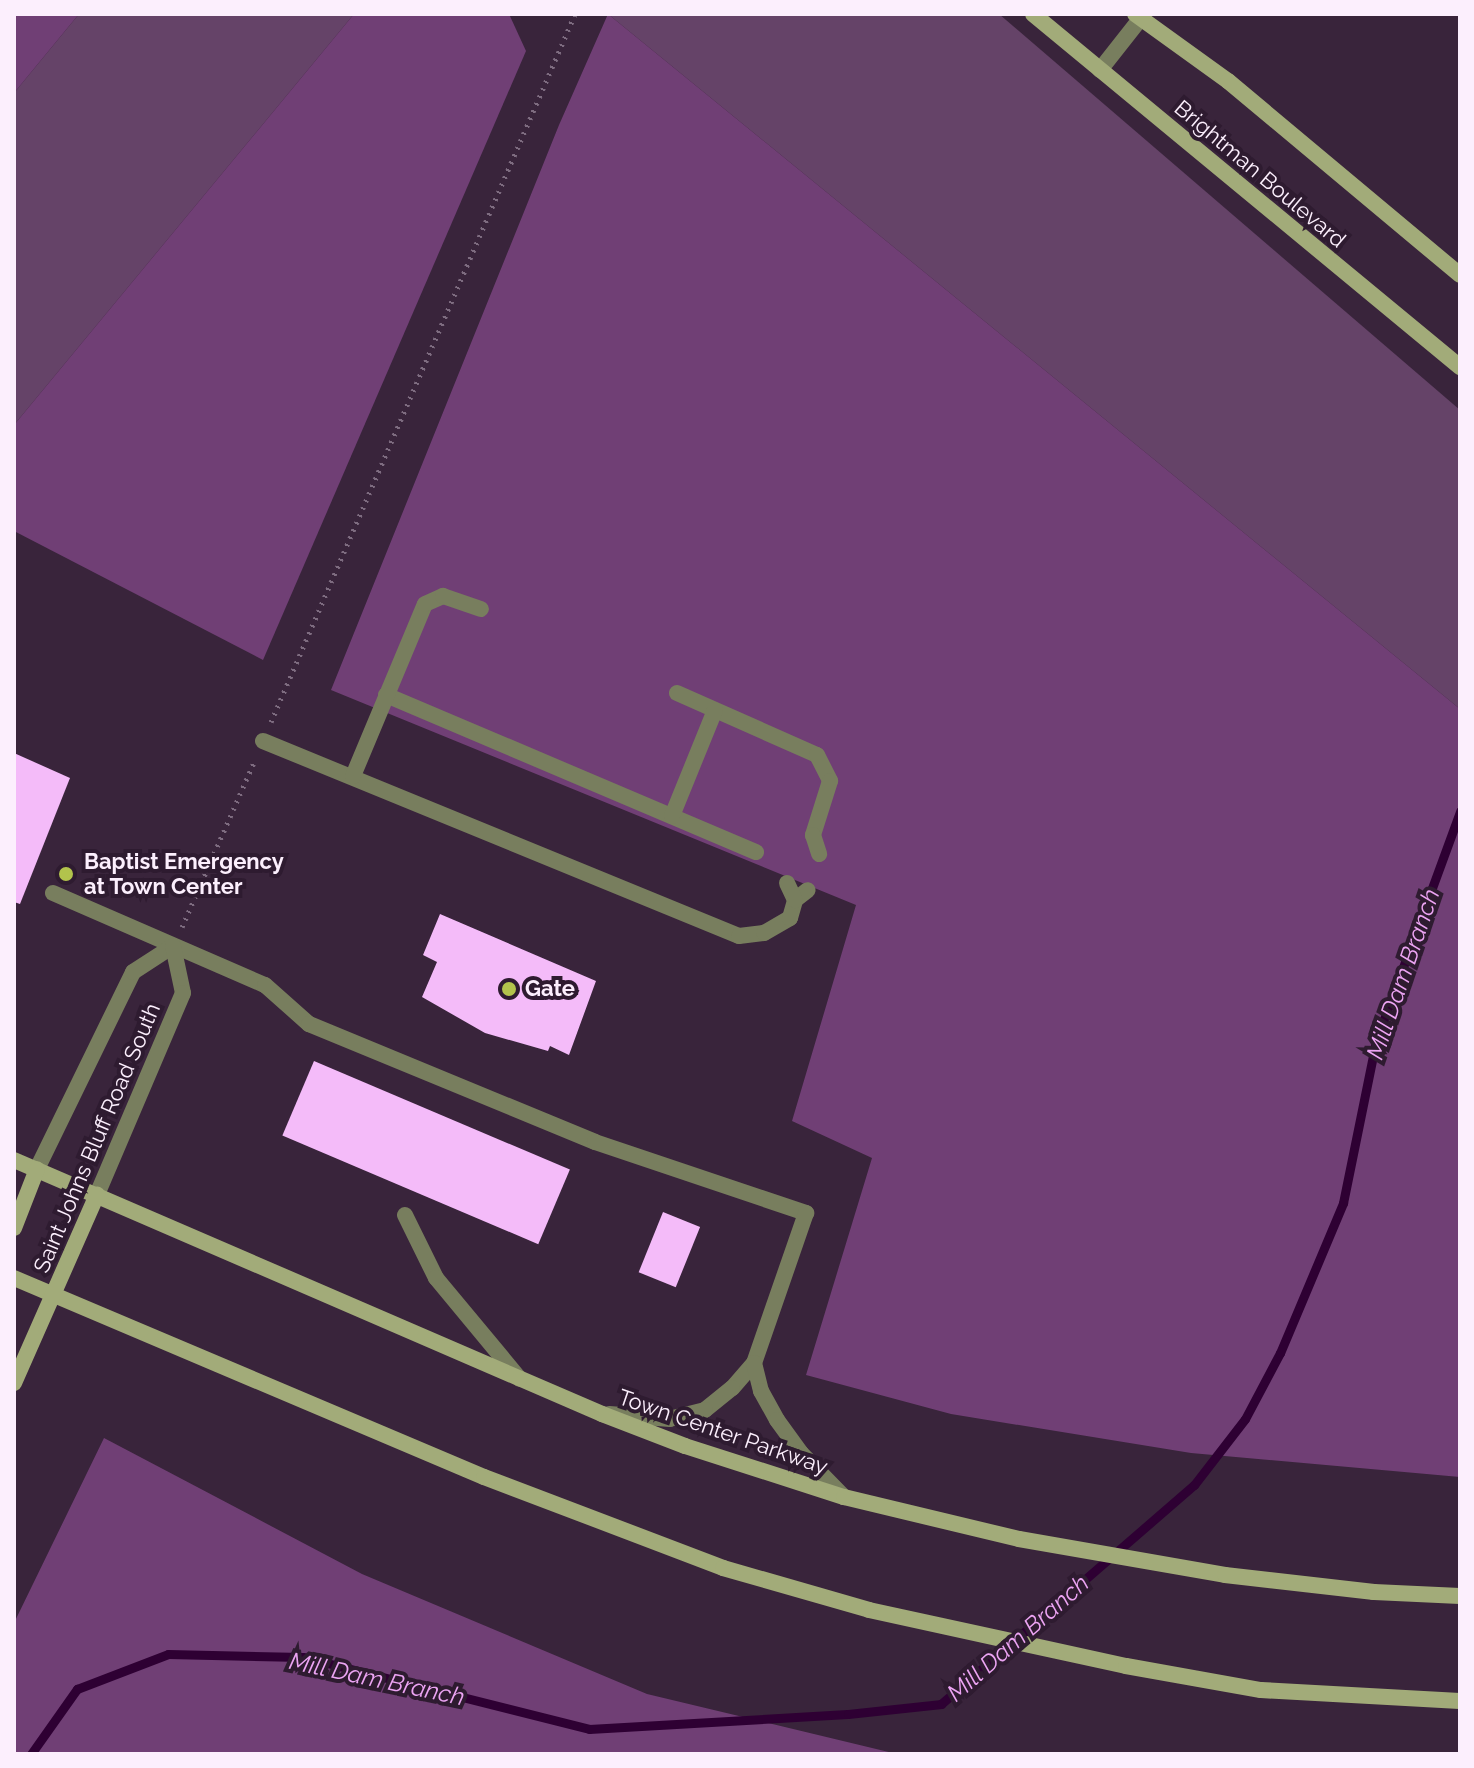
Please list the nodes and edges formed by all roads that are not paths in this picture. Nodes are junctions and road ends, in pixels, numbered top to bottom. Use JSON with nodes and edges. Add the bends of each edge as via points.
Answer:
{"nodes":[{"id":1,"x":1033,"y":14,"type":"edge"},
{"id":2,"x":1140,"y":15,"type":"edge"},
{"id":3,"x":1100,"y":70,"type":"junction"},
{"id":4,"x":1460,"y":275,"type":"edge"},
{"id":5,"x":1460,"y":367,"type":"edge"},
{"id":6,"x":481,"y":609,"type":"dead end"},
{"id":7,"x":677,"y":693,"type":"dead end"},
{"id":8,"x":386,"y":695,"type":"junction"},
{"id":9,"x":715,"y":710,"type":"junction"},
{"id":10,"x":263,"y":741,"type":"road end"},
{"id":11,"x":353,"y":776,"type":"junction"},
{"id":12,"x":672,"y":816,"type":"junction"},
{"id":13,"x":813,"y":835,"type":"junction"},
{"id":14,"x":797,"y":845,"type":"dead end"},
{"id":15,"x":756,"y":852,"type":"dead end"},
{"id":16,"x":819,"y":854,"type":"dead end"},
{"id":17,"x":787,"y":883,"type":"dead end"},
{"id":18,"x":53,"y":893,"type":"dead end"},
{"id":19,"x":173,"y":946,"type":"junction"},
{"id":20,"x":14,"y":1160,"type":"edge"},
{"id":21,"x":37,"y":1169,"type":"junction"},
{"id":22,"x":97,"y":1195,"type":"junction"},
{"id":23,"x":405,"y":1215,"type":"dead end"},
{"id":24,"x":14,"y":1228,"type":"edge"},
{"id":25,"x":14,"y":1278,"type":"edge"},
{"id":26,"x":54,"y":1294,"type":"junction"},
{"id":27,"x":754,"y":1363,"type":"junction"},
{"id":28,"x":520,"y":1379,"type":"junction"},
{"id":29,"x":14,"y":1383,"type":"edge"},
{"id":30,"x":602,"y":1414,"type":"junction"},
{"id":31,"x":844,"y":1497,"type":"junction"},
{"id":32,"x":1460,"y":1596,"type":"edge"},
{"id":33,"x":1460,"y":1701,"type":"edge"}],
"edges":[{"from":1,"to":3,"type":"main road","name":"Brightman Boulevard"},
{"from":2,"to":3,"type":"street"},
{"from":2,"to":4,"type":"main road","via":[[1228,81]]},
{"from":3,"to":5,"type":"main road","name":"Brightman Boulevard"},
{"from":6,"to":8,"type":"street","via":[[443,596],[425,604]]},
{"from":7,"to":9,"type":"street"},
{"from":8,"to":11,"type":"street"},
{"from":8,"to":12,"type":"street"},
{"from":9,"to":12,"type":"street"},
{"from":9,"to":13,"type":"street","via":[[817,755],[830,781]]},
{"from":10,"to":11,"type":"street"},
{"from":11,"to":17,"type":"street","via":[[739,936],[764,933],[790,918],[802,895]]},
{"from":12,"to":15,"type":"street"},
{"from":13,"to":14,"type":"street"},
{"from":13,"to":16,"type":"street"},
{"from":18,"to":19,"type":"street"},
{"from":19,"to":21,"type":"street","name":"Saint Johns Bluff Road South","via":[[133,972]]},
{"from":19,"to":22,"type":"street","name":"Saint Johns Bluff Road South","via":[[183,993]]},
{"from":19,"to":27,"type":"street","via":[[265,985],[323,1030],[595,1142],[806,1213]]},
{"from":20,"to":21,"type":"main road","name":"Town Center Parkway"},
{"from":21,"to":22,"type":"main road","name":"Town Center Parkway"},
{"from":21,"to":24,"type":"main road","name":"Saint Johns Bluff Road South"},
{"from":22,"to":26,"type":"main road","name":"Saint Johns Bluff Road South"},
{"from":22,"to":28,"type":"main road","name":"Town Center Parkway"},
{"from":23,"to":28,"type":"street","via":[[436,1278]]},
{"from":25,"to":26,"type":"main road"},
{"from":26,"to":29,"type":"main road","name":"Saint Johns Bluff Road South"},
{"from":26,"to":33,"type":"main road","via":[[499,1483],[723,1568],[869,1610],[1126,1666],[1261,1690]]},
{"from":27,"to":30,"type":"street","via":[[705,1410],[670,1419]]},
{"from":27,"to":31,"type":"street","via":[[777,1420]]},
{"from":28,"to":30,"type":"main road","name":"Town Center Parkway"},
{"from":30,"to":31,"type":"main road","name":"Town Center Parkway"},
{"from":31,"to":32,"type":"main road","name":"Town Center Parkway","via":[[1019,1539],[1225,1575]]}]}
